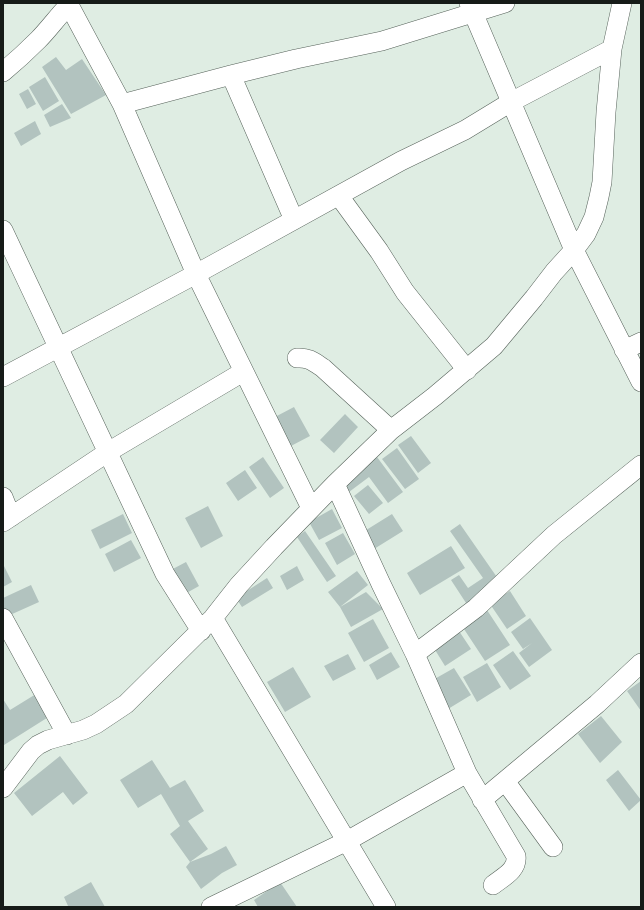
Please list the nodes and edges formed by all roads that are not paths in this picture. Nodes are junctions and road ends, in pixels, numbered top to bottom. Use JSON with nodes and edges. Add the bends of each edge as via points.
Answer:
{"nodes":[{"id":1,"x":505,"y":3,"type":"edge"},
{"id":2,"x":622,"y":3,"type":"edge"},
{"id":3,"x":69,"y":4,"type":"edge"},
{"id":4,"x":471,"y":8,"type":"edge"},
{"id":5,"x":612,"y":49,"type":"junction"},
{"id":6,"x":3,"y":72,"type":"edge"},
{"id":7,"x":231,"y":75,"type":"junction"},
{"id":8,"x":511,"y":102,"type":"junction"},
{"id":9,"x":122,"y":104,"type":"junction"},
{"id":10,"x":339,"y":196,"type":"junction"},
{"id":11,"x":294,"y":220,"type":"junction"},
{"id":12,"x":3,"y":230,"type":"edge"},
{"id":13,"x":574,"y":250,"type":"junction"},
{"id":14,"x":196,"y":274,"type":"junction"},
{"id":15,"x":633,"y":346,"type":"edge"},
{"id":16,"x":59,"y":348,"type":"junction"},
{"id":17,"x":297,"y":358,"type":"dead end"},
{"id":18,"x":467,"y":370,"type":"junction"},
{"id":19,"x":244,"y":372,"type":"junction"},
{"id":20,"x":3,"y":378,"type":"edge"},
{"id":21,"x":641,"y":382,"type":"edge"},
{"id":22,"x":391,"y":430,"type":"junction"},
{"id":23,"x":108,"y":452,"type":"junction"},
{"id":24,"x":641,"y":465,"type":"edge"},
{"id":25,"x":335,"y":484,"type":"junction"},
{"id":26,"x":3,"y":497,"type":"edge"},
{"id":27,"x":311,"y":508,"type":"junction"},
{"id":28,"x":7,"y":519,"type":"edge"},
{"id":29,"x":3,"y":618,"type":"edge"},
{"id":30,"x":207,"y":624,"type":"junction"},
{"id":31,"x":415,"y":654,"type":"junction"},
{"id":32,"x":641,"y":663,"type":"edge"},
{"id":33,"x":67,"y":735,"type":"junction"},
{"id":34,"x":467,"y":773,"type":"junction"},
{"id":35,"x":505,"y":781,"type":"junction"},
{"id":36,"x":3,"y":788,"type":"edge"},
{"id":37,"x":482,"y":800,"type":"junction"},
{"id":38,"x":347,"y":841,"type":"junction"},
{"id":39,"x":553,"y":847,"type":"dead end"},
{"id":40,"x":493,"y":885,"type":"dead end"},
{"id":41,"x":211,"y":907,"type":"edge"},
{"id":42,"x":386,"y":907,"type":"edge"}],
"edges":[{"from":1,"to":4,"type":"street"},
{"from":2,"to":5,"type":"street"},
{"from":3,"to":6,"type":"street","via":[[38,40]]},
{"from":3,"to":9,"type":"street"},
{"from":4,"to":7,"type":"street","via":[[426,28],[382,41]]},
{"from":4,"to":8,"type":"street"},
{"from":5,"to":8,"type":"street"},
{"from":5,"to":13,"type":"street","via":[[602,182],[594,217]]},
{"from":7,"to":9,"type":"street"},
{"from":7,"to":11,"type":"street"},
{"from":8,"to":10,"type":"street","via":[[465,130],[401,161]]},
{"from":8,"to":13,"type":"street"},
{"from":9,"to":14,"type":"street"},
{"from":10,"to":11,"type":"street"},
{"from":10,"to":18,"type":"street","via":[[405,292]]},
{"from":11,"to":14,"type":"street"},
{"from":12,"to":16,"type":"street"},
{"from":13,"to":15,"type":"street"},
{"from":13,"to":18,"type":"street","via":[[494,346]]},
{"from":14,"to":16,"type":"street"},
{"from":14,"to":19,"type":"street"},
{"from":15,"to":21,"type":"street"},
{"from":16,"to":20,"type":"street"},
{"from":16,"to":23,"type":"street"},
{"from":17,"to":22,"type":"street","via":[[312,360],[323,368]]},
{"from":18,"to":22,"type":"street"},
{"from":19,"to":23,"type":"street"},
{"from":19,"to":27,"type":"street"},
{"from":22,"to":25,"type":"street"},
{"from":23,"to":28,"type":"street"},
{"from":23,"to":30,"type":"street","via":[[165,574]]},
{"from":24,"to":31,"type":"street","via":[[554,535],[476,608]]},
{"from":25,"to":27,"type":"street"},
{"from":25,"to":31,"type":"street"},
{"from":26,"to":28,"type":"street"},
{"from":27,"to":30,"type":"street"},
{"from":29,"to":33,"type":"street"},
{"from":30,"to":33,"type":"street","via":[[126,704],[96,724]]},
{"from":30,"to":38,"type":"street"},
{"from":31,"to":34,"type":"street"},
{"from":32,"to":35,"type":"street","via":[[597,704]]},
{"from":33,"to":36,"type":"street","via":[[38,745]]},
{"from":34,"to":37,"type":"street"},
{"from":34,"to":38,"type":"street"},
{"from":35,"to":37,"type":"street"},
{"from":35,"to":39,"type":"street"},
{"from":37,"to":40,"type":"street","via":[[517,859],[511,871]]},
{"from":38,"to":41,"type":"street"},
{"from":38,"to":42,"type":"street"}]}
